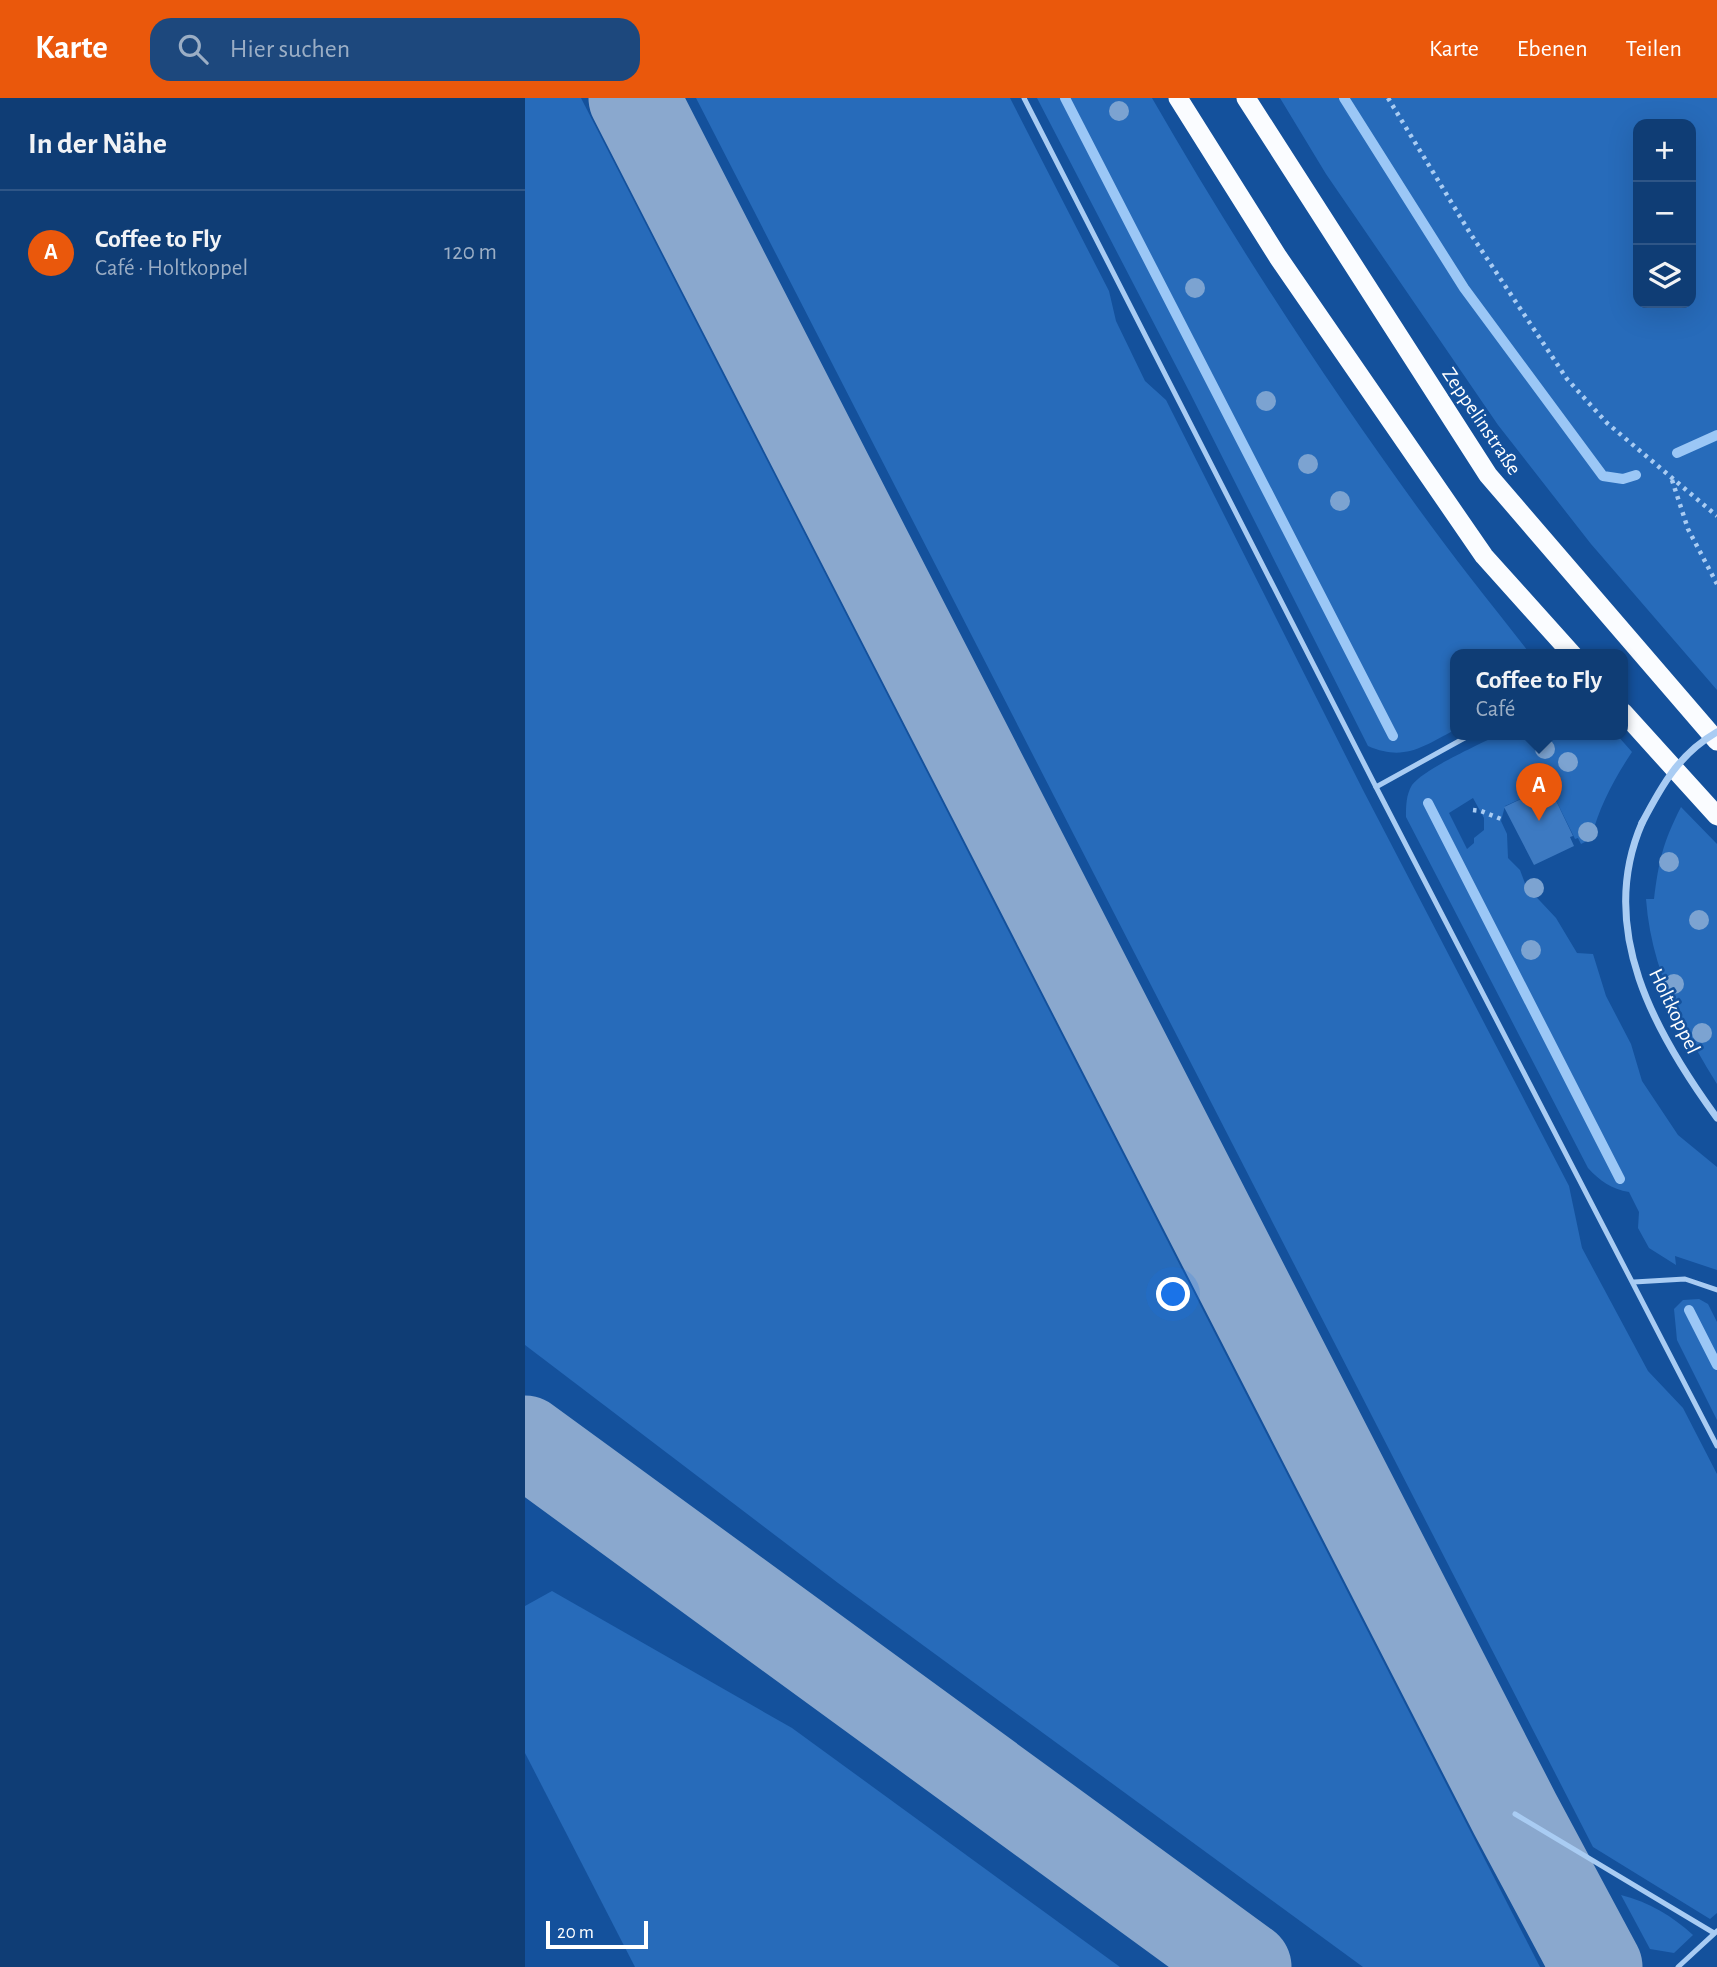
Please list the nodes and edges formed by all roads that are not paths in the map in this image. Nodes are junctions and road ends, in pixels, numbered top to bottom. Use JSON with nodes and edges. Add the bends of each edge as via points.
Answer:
{"nodes":[{"id":1,"x":1024,"y":98,"type":"edge"},
{"id":2,"x":1178,"y":98,"type":"edge"},
{"id":3,"x":1246,"y":98,"type":"edge"},
{"id":4,"x":1568,"y":649,"type":"edge"},
{"id":5,"x":1628,"y":718,"type":"edge"},
{"id":6,"x":1717,"y":732,"type":"edge"},
{"id":7,"x":1461,"y":740,"type":"edge"},
{"id":8,"x":1717,"y":741,"type":"edge"},
{"id":9,"x":1376,"y":787,"type":"junction"},
{"id":10,"x":1717,"y":816,"type":"edge"},
{"id":11,"x":1717,"y":1118,"type":"edge"},
{"id":12,"x":1634,"y":1282,"type":"junction"},
{"id":13,"x":1717,"y":1290,"type":"edge"},
{"id":14,"x":1717,"y":1446,"type":"edge"},
{"id":15,"x":1515,"y":1814,"type":"dead end"},
{"id":16,"x":1715,"y":1932,"type":"edge"},
{"id":17,"x":1678,"y":1967,"type":"edge"}],
"edges":[{"from":1,"to":9,"type":"lane"},
{"from":2,"to":4,"type":"highway","via":[[1278,257],[1484,556]]},
{"from":3,"to":8,"type":"highway","name":"Zeppelinstraße","via":[[1488,475]]},
{"from":5,"to":10,"type":"highway"},
{"from":6,"to":11,"type":"street","name":"Holtkoppel","bridge":true,"via":[[1685,755],[1642,823],[1631,848],[1625,904],[1634,966],[1661,1032]]},
{"from":7,"to":9,"type":"lane"},
{"from":9,"to":12,"type":"lane"},
{"from":12,"to":13,"type":"lane","via":[[1685,1279]]},
{"from":12,"to":14,"type":"lane"},
{"from":15,"to":16,"type":"lane"},
{"from":16,"to":17,"type":"lane"}]}
